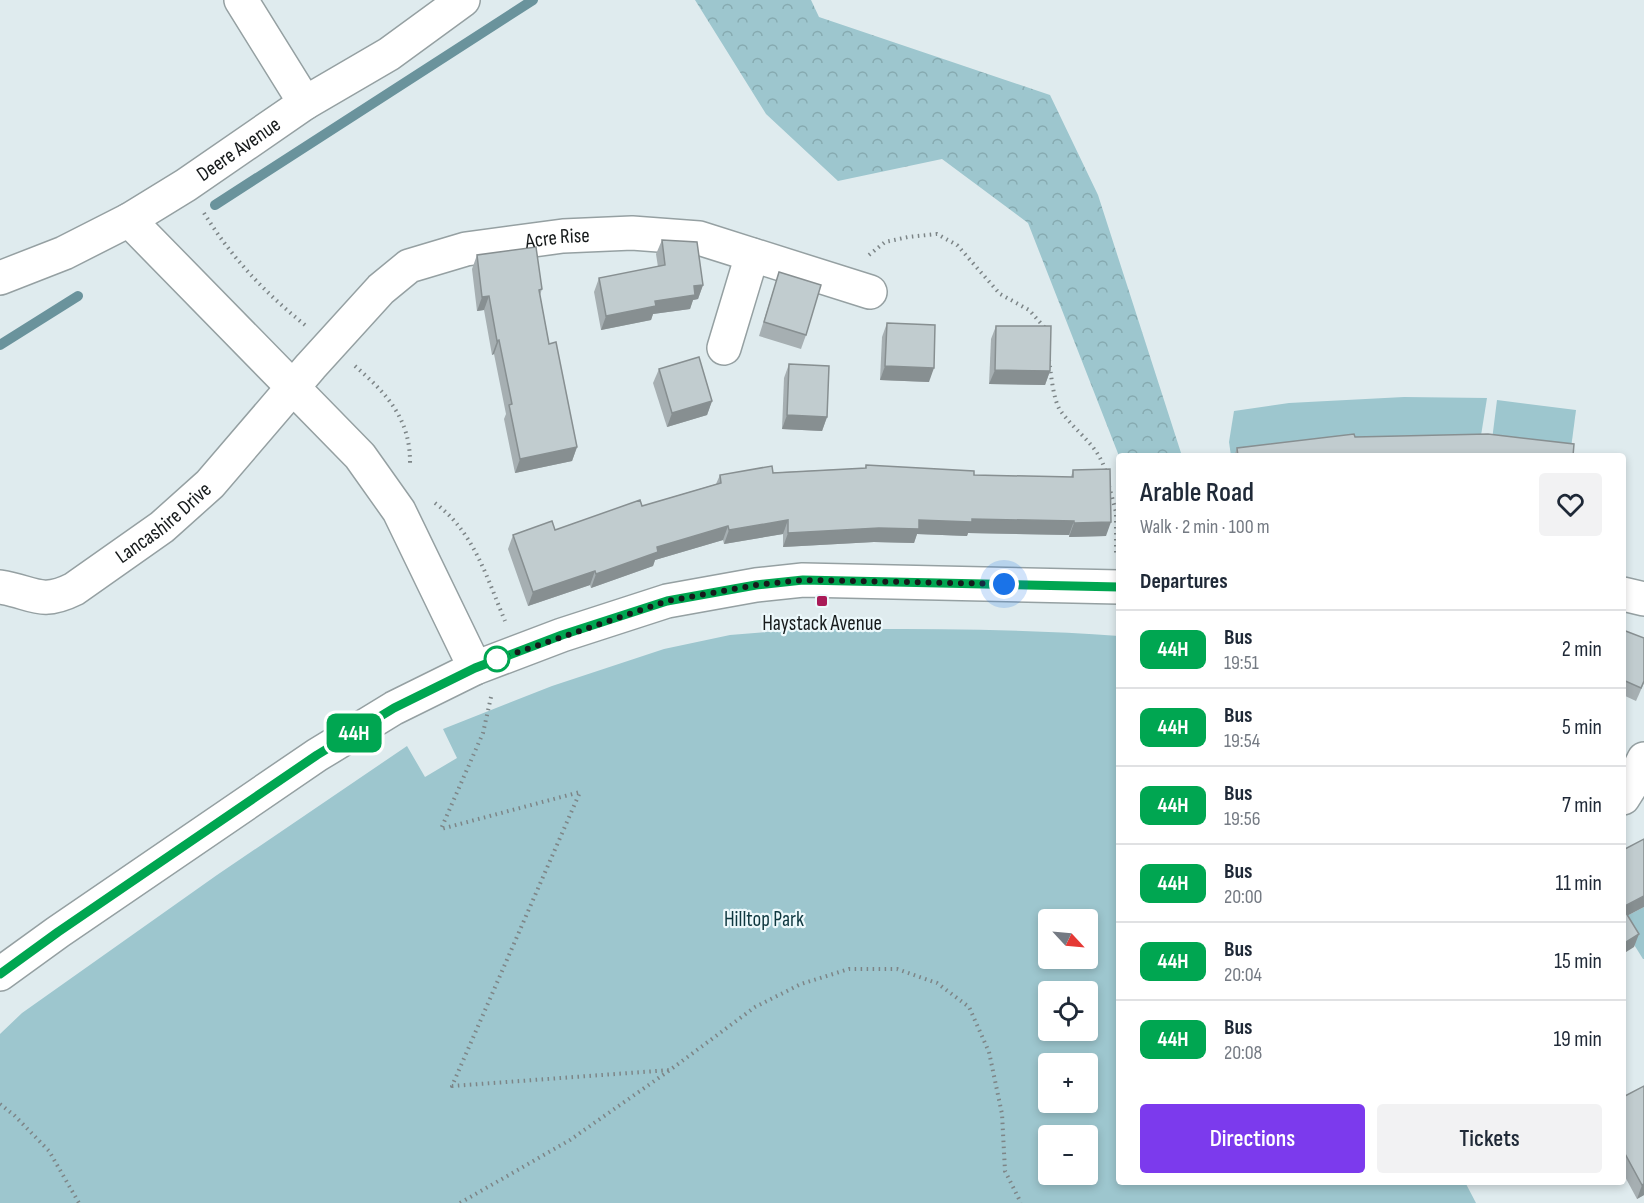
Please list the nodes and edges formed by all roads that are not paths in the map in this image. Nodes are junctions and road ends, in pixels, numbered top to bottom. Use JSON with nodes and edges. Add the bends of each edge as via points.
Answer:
{"nodes":[{"id":1,"x":241,"y":0,"type":"edge"},
{"id":2,"x":462,"y":0,"type":"edge"},
{"id":3,"x":305,"y":103,"type":"junction"},
{"id":4,"x":129,"y":220,"type":"junction"},
{"id":5,"x":752,"y":255,"type":"junction"},
{"id":6,"x":0,"y":278,"type":"edge"},
{"id":7,"x":855,"y":287,"type":"road end"},
{"id":8,"x":724,"y":348,"type":"dead end"},
{"id":9,"x":293,"y":388,"type":"junction"},
{"id":10,"x":0,"y":587,"type":"edge"},
{"id":11,"x":1116,"y":587,"type":"edge"},
{"id":12,"x":1626,"y":595,"type":"edge"},
{"id":13,"x":1644,"y":599,"type":"edge"},
{"id":14,"x":475,"y":668,"type":"junction"},
{"id":15,"x":1644,"y":759,"type":"edge"},
{"id":16,"x":1626,"y":793,"type":"edge"},
{"id":17,"x":0,"y":974,"type":"edge"}],
"edges":[{"from":1,"to":3,"type":"street"},
{"from":2,"to":3,"type":"street","name":"Deere Avenue","via":[[390,54]]},
{"from":3,"to":4,"type":"street","name":"Deere Avenue"},
{"from":4,"to":6,"type":"street","name":"Deere Avenue","via":[[64,253]]},
{"from":4,"to":9,"type":"street"},
{"from":5,"to":7,"type":"street","name":"Acre Rise"},
{"from":5,"to":8,"type":"street"},
{"from":5,"to":9,"type":"street","name":"Acre Rise","via":[[699,238],[632,233],[563,236],[466,249],[409,266],[381,289]]},
{"from":9,"to":10,"type":"street","name":"Lancashire Drive","via":[[210,484],[162,527],[74,589],[43,599]]},
{"from":9,"to":14,"type":"street","via":[[360,456],[399,511]]},
{"from":11,"to":14,"type":"street","via":[[803,580],[756,585],[667,601]]},
{"from":12,"to":13,"type":"street"},
{"from":14,"to":17,"type":"street","via":[[394,708],[317,755]]},
{"from":15,"to":16,"type":"street"}]}
